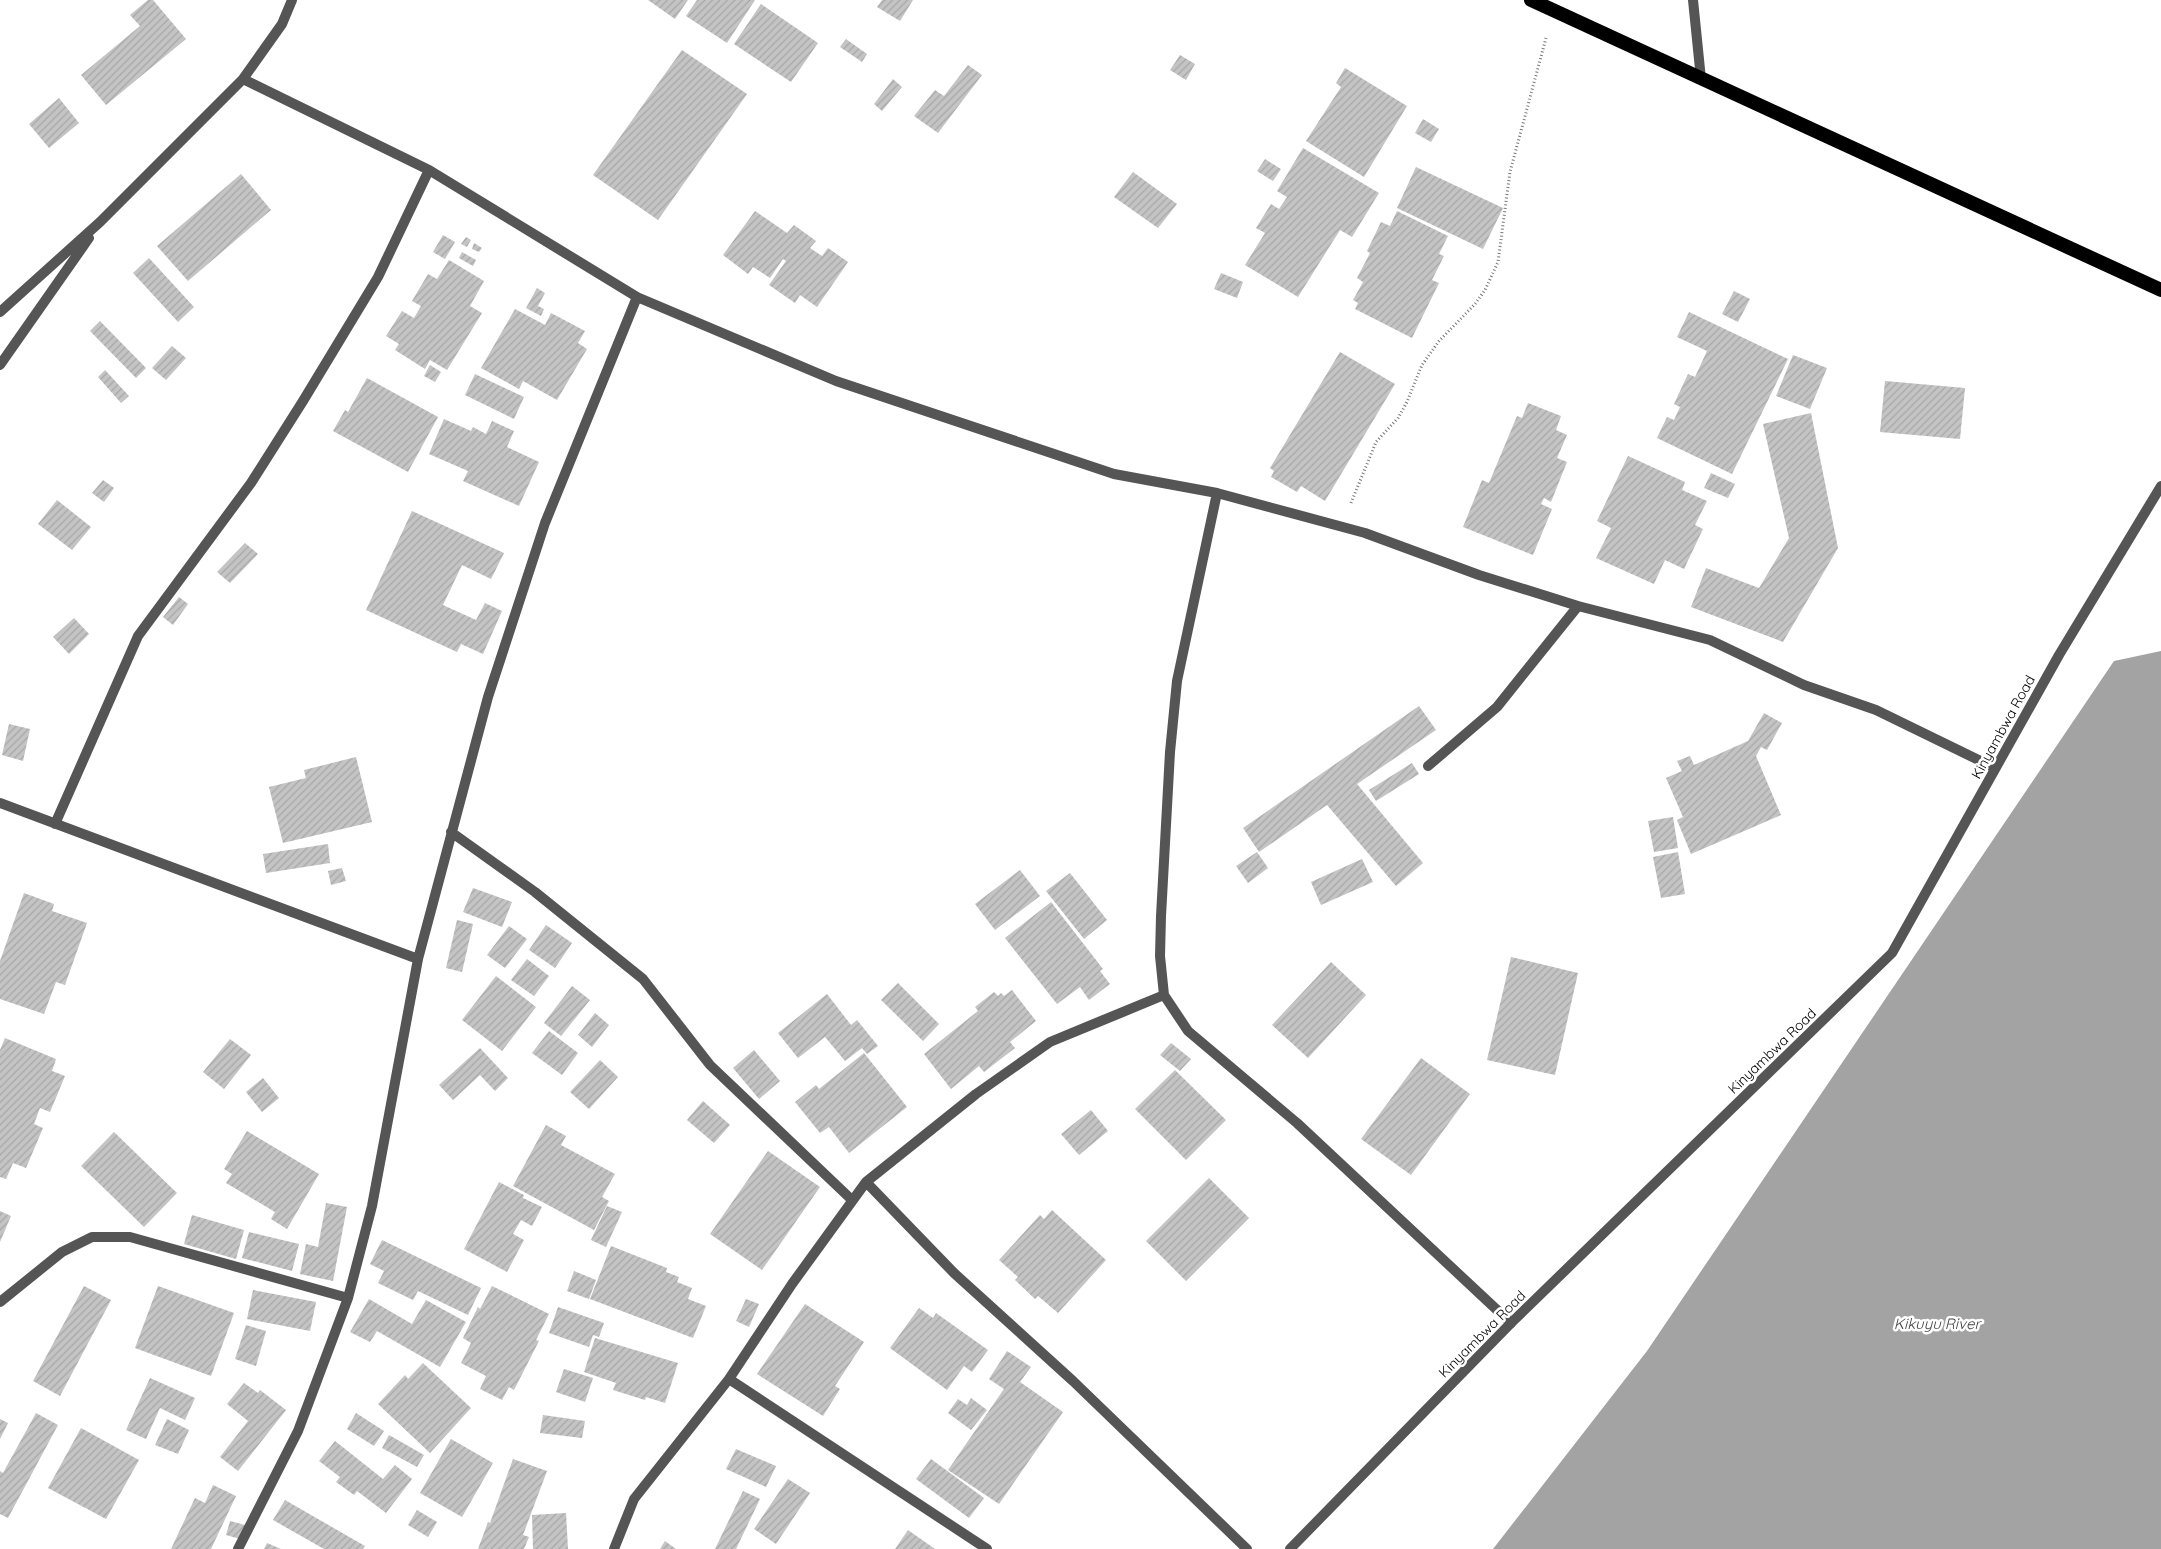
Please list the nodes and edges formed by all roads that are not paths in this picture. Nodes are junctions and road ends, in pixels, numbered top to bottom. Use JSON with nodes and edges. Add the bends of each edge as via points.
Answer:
{"nodes":[{"id":1,"x":292,"y":0,"type":"edge"},
{"id":2,"x":1531,"y":0,"type":"edge"},
{"id":3,"x":1693,"y":0,"type":"edge"},
{"id":4,"x":243,"y":79,"type":"junction"},
{"id":5,"x":1701,"y":79,"type":"junction"},
{"id":6,"x":429,"y":170,"type":"junction"},
{"id":7,"x":100,"y":222,"type":"junction"},
{"id":8,"x":2161,"y":290,"type":"edge"},
{"id":9,"x":637,"y":297,"type":"junction"},
{"id":10,"x":0,"y":312,"type":"edge"},
{"id":11,"x":0,"y":364,"type":"edge"},
{"id":12,"x":2161,"y":486,"type":"edge"},
{"id":13,"x":1217,"y":493,"type":"junction"},
{"id":14,"x":1578,"y":606,"type":"junction"},
{"id":15,"x":1428,"y":766,"type":"dead end"},
{"id":16,"x":1996,"y":768,"type":"junction"},
{"id":17,"x":0,"y":803,"type":"edge"},
{"id":18,"x":55,"y":824,"type":"junction"},
{"id":19,"x":451,"y":832,"type":"junction"},
{"id":20,"x":418,"y":959,"type":"junction"},
{"id":21,"x":1164,"y":995,"type":"junction"},
{"id":22,"x":866,"y":1182,"type":"junction"},
{"id":23,"x":852,"y":1200,"type":"junction"},
{"id":24,"x":348,"y":1298,"type":"junction"},
{"id":25,"x":0,"y":1302,"type":"edge"},
{"id":26,"x":1511,"y":1323,"type":"junction"},
{"id":27,"x":728,"y":1379,"type":"junction"},
{"id":28,"x":238,"y":1549,"type":"edge"},
{"id":29,"x":614,"y":1549,"type":"edge"},
{"id":30,"x":987,"y":1549,"type":"edge"},
{"id":31,"x":1247,"y":1549,"type":"edge"},
{"id":32,"x":1290,"y":1549,"type":"edge"}],
"edges":[{"from":1,"to":4,"type":"street","via":[[282,24]]},
{"from":2,"to":5,"type":"highway"},
{"from":3,"to":5,"type":"street"},
{"from":4,"to":6,"type":"street"},
{"from":4,"to":7,"type":"street"},
{"from":5,"to":8,"type":"highway"},
{"from":6,"to":9,"type":"street"},
{"from":6,"to":18,"type":"street","via":[[378,277],[303,401],[251,484],[138,636]]},
{"from":7,"to":10,"type":"street"},
{"from":7,"to":11,"type":"street"},
{"from":9,"to":13,"type":"street","via":[[873,394],[1114,474]]},
{"from":9,"to":19,"type":"street","via":[[546,523],[488,697]]},
{"from":12,"to":16,"type":"street","name":"Kinyambwa Road"},
{"from":13,"to":14,"type":"street","via":[[1365,533],[1479,575]]},
{"from":13,"to":21,"type":"street","via":[[1177,681],[1160,946]]},
{"from":14,"to":15,"type":"street","via":[[1497,707]]},
{"from":14,"to":16,"type":"street","via":[[1710,640],[1804,684],[1876,710]]},
{"from":16,"to":26,"type":"street","name":"Kinyambwa Road","via":[[1892,954]]},
{"from":17,"to":18,"type":"street"},
{"from":18,"to":20,"type":"street"},
{"from":19,"to":20,"type":"street"},
{"from":19,"to":23,"type":"street","via":[[535,892],[643,979],[710,1065]]},
{"from":20,"to":24,"type":"street","via":[[372,1206]]},
{"from":21,"to":22,"type":"street","via":[[1050,1042],[976,1094]]},
{"from":21,"to":26,"type":"street","via":[[1188,1031],[1297,1123]]},
{"from":22,"to":23,"type":"street"},
{"from":22,"to":31,"type":"street","via":[[954,1273],[1073,1381]]},
{"from":23,"to":27,"type":"street"},
{"from":24,"to":25,"type":"street","via":[[130,1237],[92,1237],[62,1252]]},
{"from":24,"to":28,"type":"street","via":[[298,1431]]},
{"from":26,"to":32,"type":"street","name":"Kinyambwa Road"},
{"from":27,"to":29,"type":"street","via":[[634,1499]]},
{"from":27,"to":30,"type":"street"}]}
